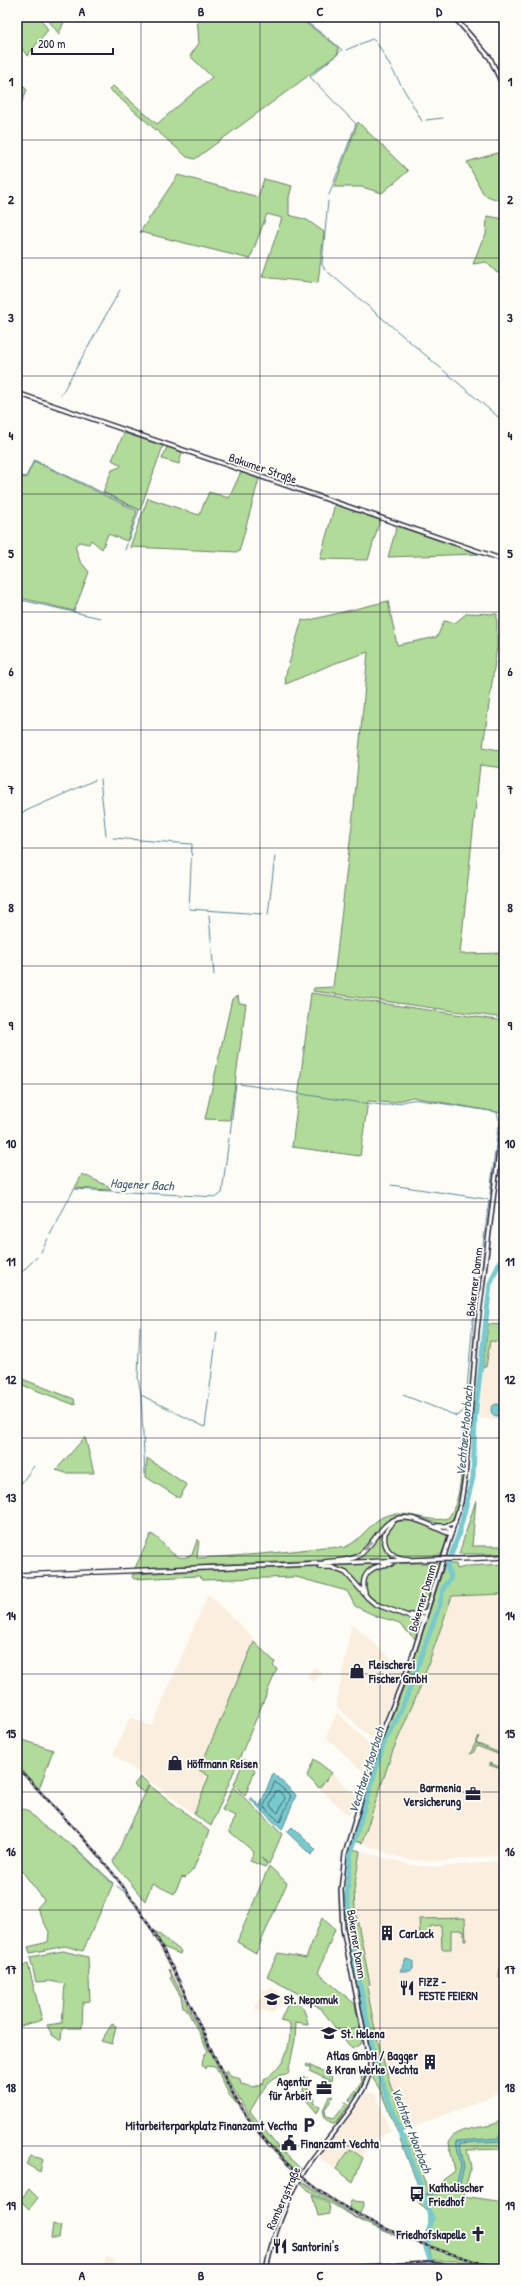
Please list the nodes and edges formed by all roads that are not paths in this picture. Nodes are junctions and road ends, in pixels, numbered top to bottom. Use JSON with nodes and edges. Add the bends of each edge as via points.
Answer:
{"nodes":[{"id":1,"x":454,"y":17,"type":"edge"},
{"id":2,"x":504,"y":88,"type":"edge"},
{"id":3,"x":17,"y":393,"type":"edge"},
{"id":4,"x":504,"y":560,"type":"edge"},
{"id":5,"x":504,"y":1110,"type":"edge"},
{"id":6,"x":396,"y":1520,"type":"junction"},
{"id":7,"x":455,"y":1522,"type":"junction"},
{"id":8,"x":434,"y":1526,"type":"junction"},
{"id":9,"x":445,"y":1526,"type":"junction"},
{"id":10,"x":452,"y":1532,"type":"junction"},
{"id":11,"x":504,"y":1557,"type":"edge"},
{"id":12,"x":425,"y":1560,"type":"junction"},
{"id":13,"x":407,"y":1561,"type":"junction"},
{"id":14,"x":320,"y":1564,"type":"junction"},
{"id":15,"x":308,"y":1565,"type":"junction"},
{"id":16,"x":17,"y":1575,"type":"edge"},
{"id":17,"x":366,"y":1596,"type":"junction"},
{"id":18,"x":427,"y":1611,"type":"junction"},
{"id":19,"x":408,"y":1614,"type":"junction"},
{"id":20,"x":416,"y":1615,"type":"junction"},
{"id":21,"x":424,"y":1621,"type":"junction"},
{"id":22,"x":368,"y":2081,"type":"joint"},
{"id":23,"x":17,"y":2265,"type":"edge"},
{"id":24,"x":24,"y":2269,"type":"edge"},
{"id":25,"x":266,"y":2269,"type":"edge"},
{"id":26,"x":322,"y":2269,"type":"edge"},
{"id":27,"x":471,"y":2269,"type":"edge"}],
"edges":[{"from":1,"to":2,"type":"main road","via":[[490,58]]},
{"from":3,"to":4,"type":"main road","name":"Bakumer Straße"},
{"from":5,"to":7,"type":"main road","name":"Bokerner Damm","via":[[474,1360],[465,1477]]},
{"from":6,"to":8,"type":"main road","via":[[408,1518]]},
{"from":6,"to":12,"type":"main road","via":[[387,1527],[385,1533],[387,1549],[400,1558]]},
{"from":6,"to":14,"type":"main road","one_way":true,"via":[[384,1525],[369,1546],[356,1557]]},
{"from":7,"to":9,"type":"main road"},
{"from":7,"to":10,"type":"main road","name":"Bokerner Damm"},
{"from":8,"to":9,"type":"main road"},
{"from":8,"to":10,"type":"main road"},
{"from":9,"to":10,"type":"main road"},
{"from":10,"to":18,"type":"main road","name":"Bokerner Damm"},
{"from":11,"to":12,"type":"main road","bridge":true},
{"from":12,"to":13,"type":"main road"},
{"from":13,"to":14,"type":"main road"},
{"from":13,"to":17,"type":"main road","via":[[370,1569],[363,1580]]},
{"from":14,"to":15,"type":"main road"},
{"from":15,"to":16,"type":"main road"},
{"from":15,"to":17,"type":"main road","via":[[332,1567],[341,1571],[351,1578]]},
{"from":17,"to":19,"type":"main road","via":[[380,1606]]},
{"from":18,"to":20,"type":"main road"},
{"from":18,"to":21,"type":"main road","name":"Bokerner Damm"},
{"from":19,"to":20,"type":"main road"},
{"from":19,"to":21,"type":"main road"},
{"from":20,"to":21,"type":"main road"},
{"from":21,"to":22,"type":"main road","name":"Bokerner Damm","via":[[377,1746],[348,1842],[343,1869],[343,1928],[370,2063]]},
{"from":22,"to":25,"type":"main road","name":"Rombergstraße","via":[[362,2093],[300,2177],[273,2243]]},
{"from":23,"to":24,"type":"main road"},
{"from":26,"to":27,"type":"main road","via":[[434,2264]]}]}
